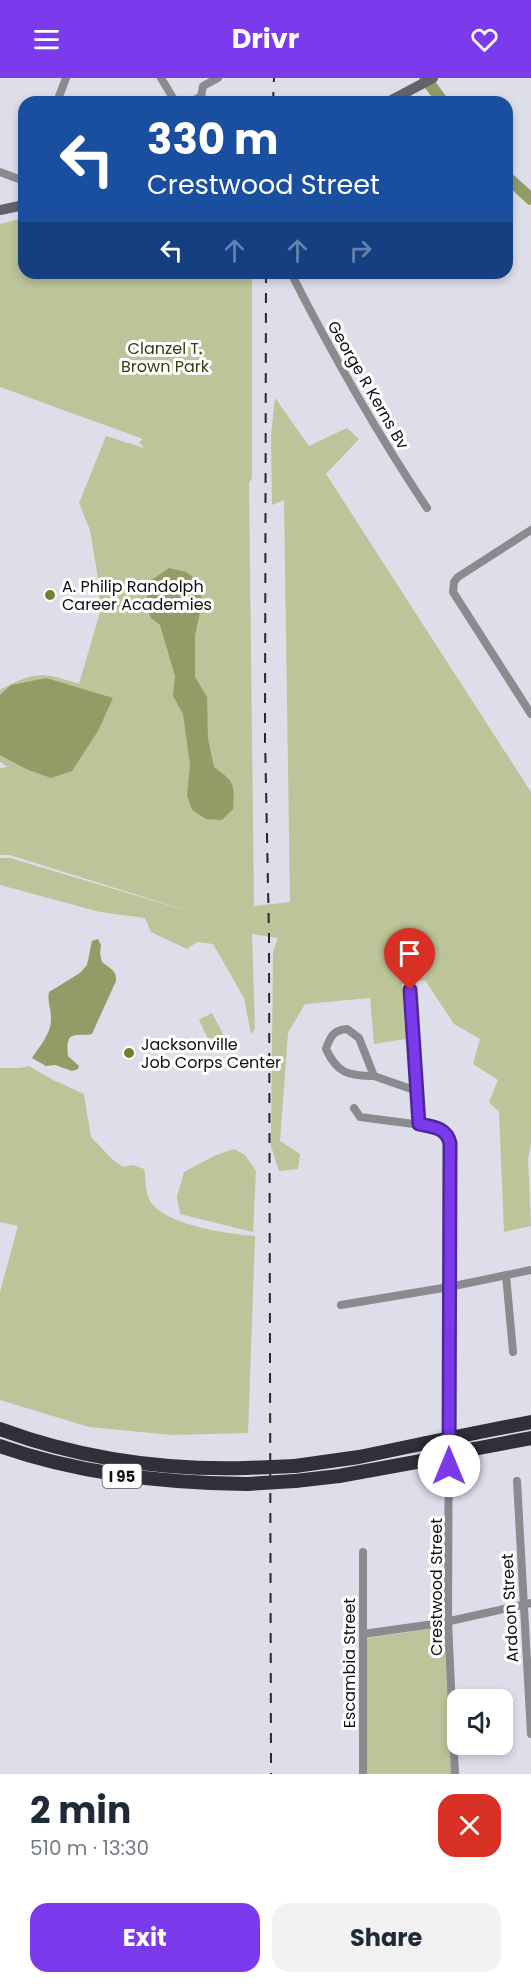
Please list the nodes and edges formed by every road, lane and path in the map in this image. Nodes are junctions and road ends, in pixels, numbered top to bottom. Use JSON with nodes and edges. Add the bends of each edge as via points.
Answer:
{"nodes":[{"id":1,"x":66,"y":78,"type":"edge"},
{"id":2,"x":161,"y":78,"type":"edge"},
{"id":3,"x":217,"y":78,"type":"edge"},
{"id":4,"x":433,"y":78,"type":"edge"},
{"id":5,"x":59,"y":96,"type":"edge"},
{"id":6,"x":172,"y":96,"type":"edge"},
{"id":7,"x":203,"y":96,"type":"edge"},
{"id":8,"x":399,"y":96,"type":"edge"},
{"id":9,"x":0,"y":172,"type":"edge"},
{"id":10,"x":18,"y":179,"type":"edge"},
{"id":11,"x":18,"y":206,"type":"edge"},
{"id":12,"x":0,"y":210,"type":"edge"},
{"id":13,"x":294,"y":279,"type":"edge"},
{"id":14,"x":427,"y":508,"type":"dead end"},
{"id":15,"x":531,"y":530,"type":"edge"},
{"id":16,"x":531,"y":714,"type":"edge"},
{"id":17,"x":410,"y":990,"type":"dead end"},
{"id":18,"x":374,"y":1076,"type":"junction"},
{"id":19,"x":417,"y":1091,"type":"junction"},
{"id":20,"x":354,"y":1108,"type":"dead end"},
{"id":21,"x":419,"y":1124,"type":"junction"},
{"id":22,"x":531,"y":1270,"type":"edge"},
{"id":23,"x":506,"y":1275,"type":"junction"},
{"id":24,"x":448,"y":1287,"type":"junction"},
{"id":25,"x":341,"y":1305,"type":"dead end"},
{"id":26,"x":513,"y":1352,"type":"dead end"},
{"id":27,"x":531,"y":1422,"type":"edge"},
{"id":28,"x":0,"y":1429,"type":"edge"},
{"id":29,"x":531,"y":1438,"type":"edge"},
{"id":30,"x":0,"y":1446,"type":"edge"},
{"id":31,"x":517,"y":1481,"type":"dead end"},
{"id":32,"x":363,"y":1552,"type":"dead end"},
{"id":33,"x":527,"y":1604,"type":"edge"},
{"id":34,"x":448,"y":1621,"type":"junction"},
{"id":35,"x":363,"y":1634,"type":"junction"},
{"id":36,"x":531,"y":1734,"type":"edge"},
{"id":37,"x":363,"y":1774,"type":"edge"},
{"id":38,"x":454,"y":1774,"type":"edge"}],
"edges":[{"from":1,"to":5,"type":"street"},
{"from":2,"to":6,"type":"street"},
{"from":3,"to":7,"type":"street","via":[[203,86]]},
{"from":4,"to":8,"type":"main road"},
{"from":9,"to":10,"type":"street"},
{"from":11,"to":12,"type":"main road"},
{"from":13,"to":14,"type":"street","name":"George R Kerns Bv","via":[[323,336]]},
{"from":15,"to":16,"type":"street","via":[[458,577],[453,587],[455,596]]},
{"from":17,"to":19,"type":"street"},
{"from":18,"to":18,"type":"street","via":[[347,1074],[333,1064],[326,1049],[333,1033],[347,1029],[358,1038]]},
{"from":18,"to":19,"type":"street"},
{"from":19,"to":21,"type":"street"},
{"from":20,"to":21,"type":"street","name":"Crestwood Street","via":[[360,1116]]},
{"from":21,"to":24,"type":"street","name":"Crestwood Street","via":[[443,1130],[450,1143]]},
{"from":22,"to":23,"type":"street"},
{"from":23,"to":24,"type":"street"},
{"from":23,"to":26,"type":"street"},
{"from":24,"to":25,"type":"street"},
{"from":24,"to":34,"type":"street","name":"Crestwood Street"},
{"from":27,"to":28,"type":"highway","number":"I 95","bridge":true,"via":[[359,1457],[246,1468],[178,1467],[107,1458]]},
{"from":29,"to":30,"type":"highway","number":"I 95","bridge":true,"via":[[339,1476],[247,1484],[123,1476],[52,1462]]},
{"from":31,"to":33,"type":"street","name":"Ardoon Street"},
{"from":32,"to":35,"type":"street","name":"Escambia Street"},
{"from":33,"to":34,"type":"street"},
{"from":33,"to":36,"type":"street","name":"Ardoon Street"},
{"from":34,"to":35,"type":"street"},
{"from":34,"to":38,"type":"street","name":"Crestwood Street"},
{"from":35,"to":37,"type":"street","name":"Escambia Street"}]}
